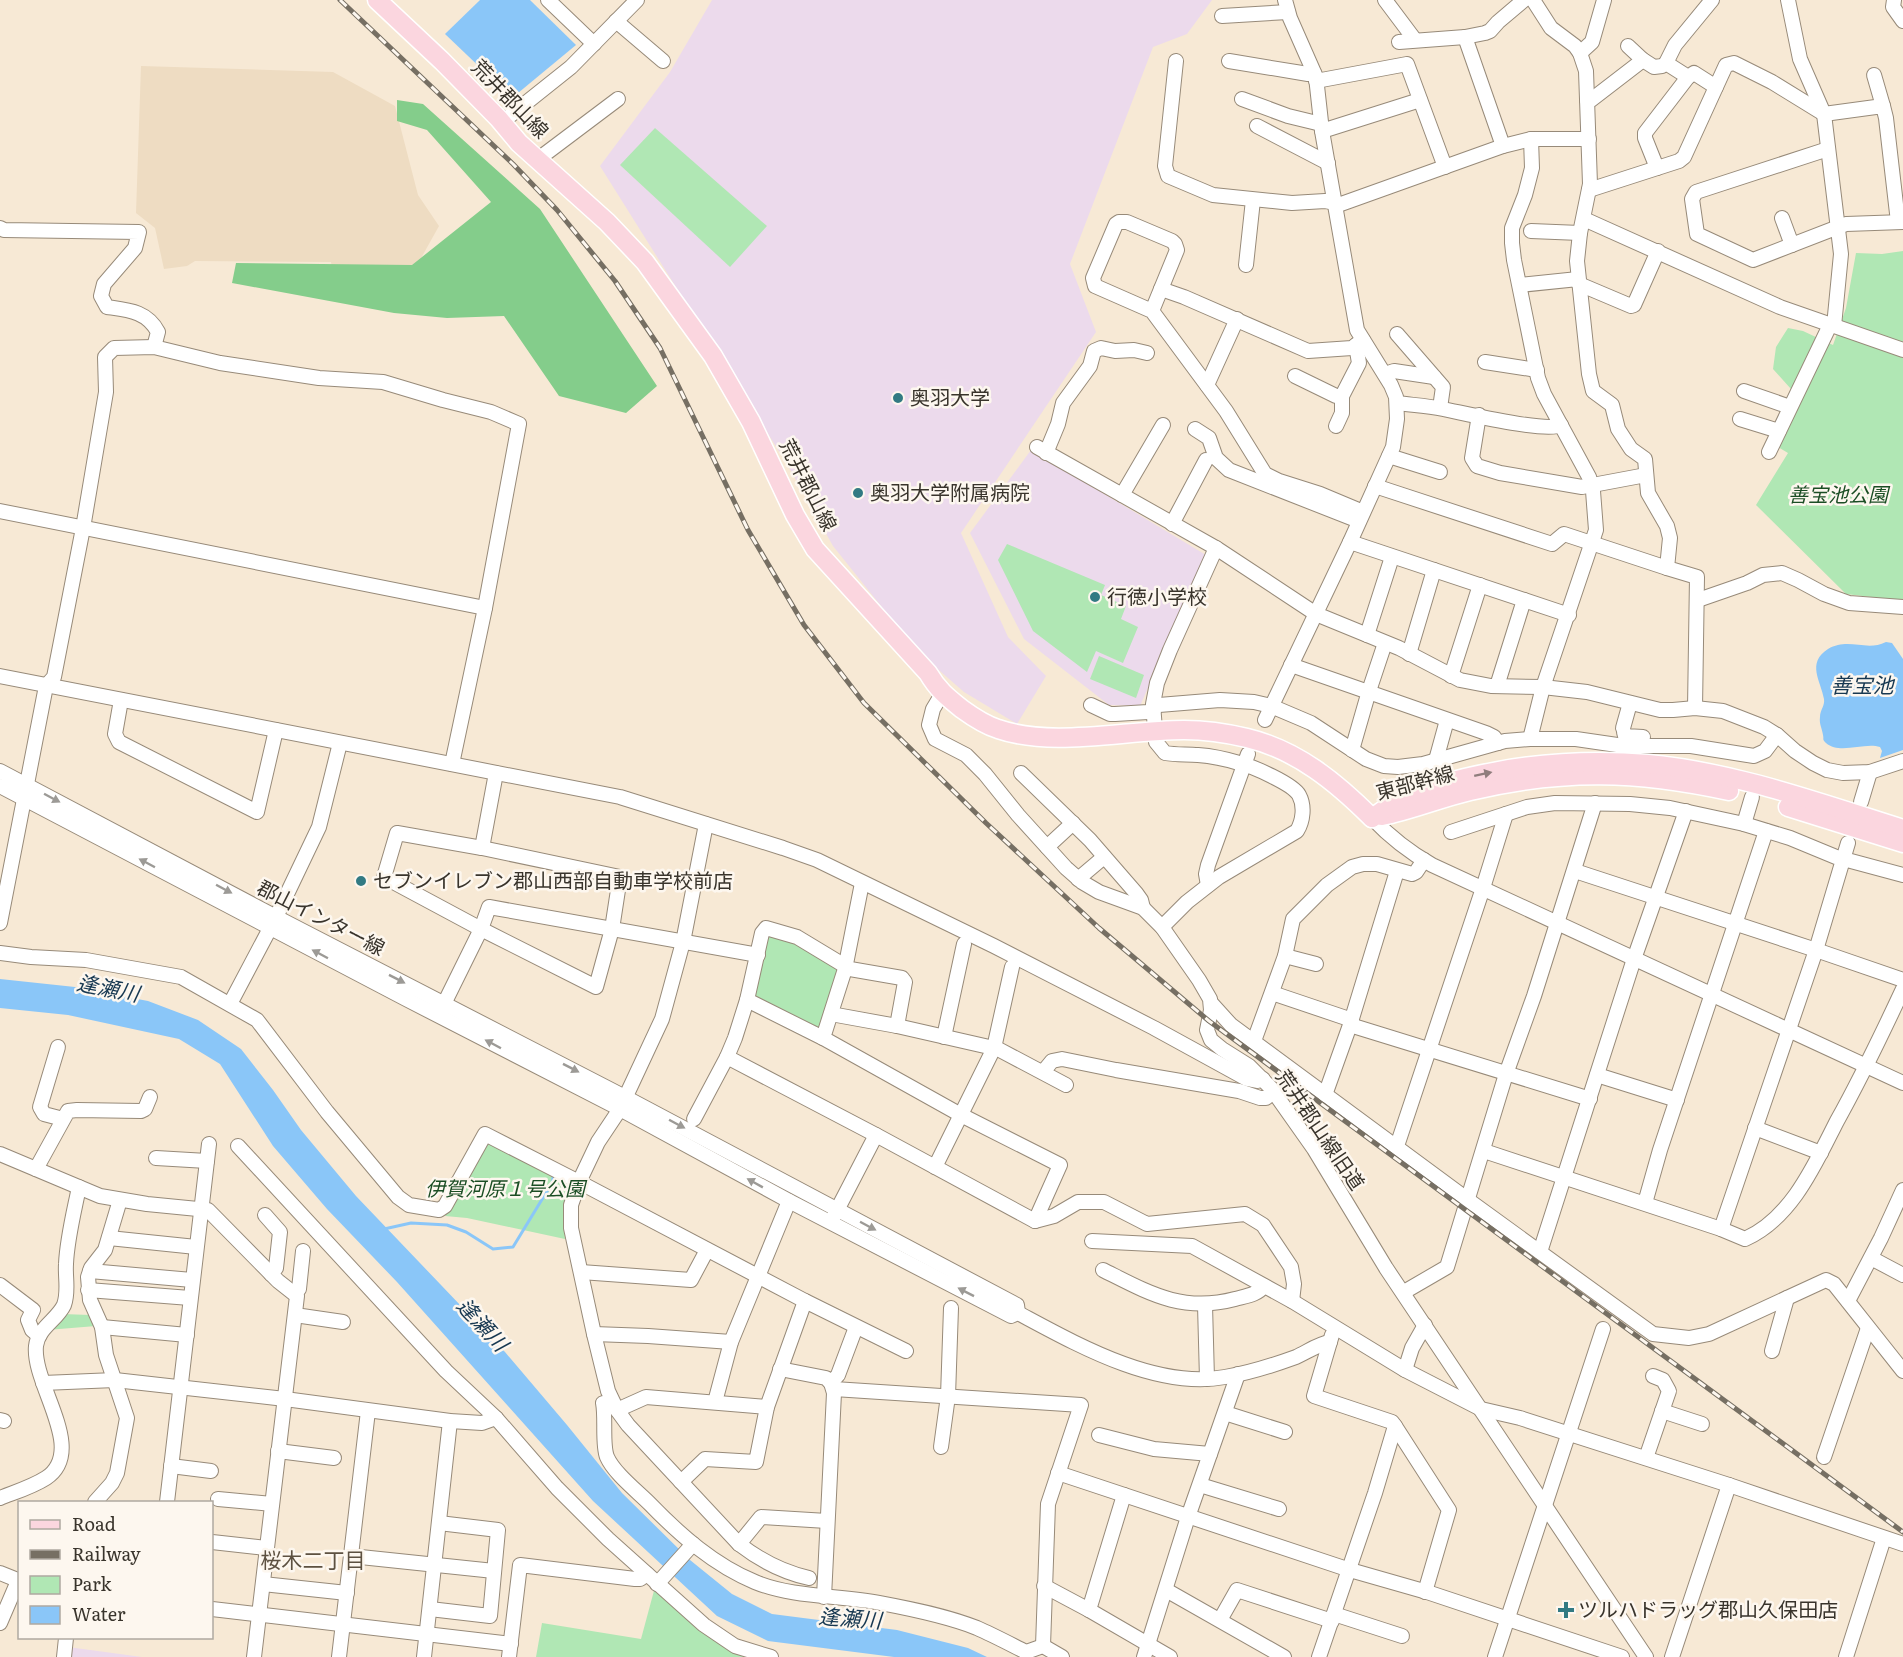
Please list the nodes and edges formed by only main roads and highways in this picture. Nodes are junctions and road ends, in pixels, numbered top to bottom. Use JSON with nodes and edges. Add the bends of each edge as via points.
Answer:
{"nodes":[{"id":1,"x":377,"y":0,"type":"edge"},
{"id":2,"x":1371,"y":818,"type":"junction"},
{"id":3,"x":1903,"y":829,"type":"edge"},
{"id":4,"x":1903,"y":843,"type":"edge"}],
"edges":[{"from":1,"to":2,"type":"main road","name":"荒井郡山線","via":[[645,262],[713,356],[815,549],[928,673],[942,694],[976,719],[1022,736],[1184,730],[1264,743],[1324,775]]},
{"from":2,"to":3,"type":"main road","name":"東部幹線","one_way":true,"via":[[1412,795],[1483,774],[1608,753],[1777,791]]},
{"from":2,"to":4,"type":"main road","name":"東部幹線","via":[[1529,780],[1563,775],[1624,775],[1663,778],[1752,796]]}]}
